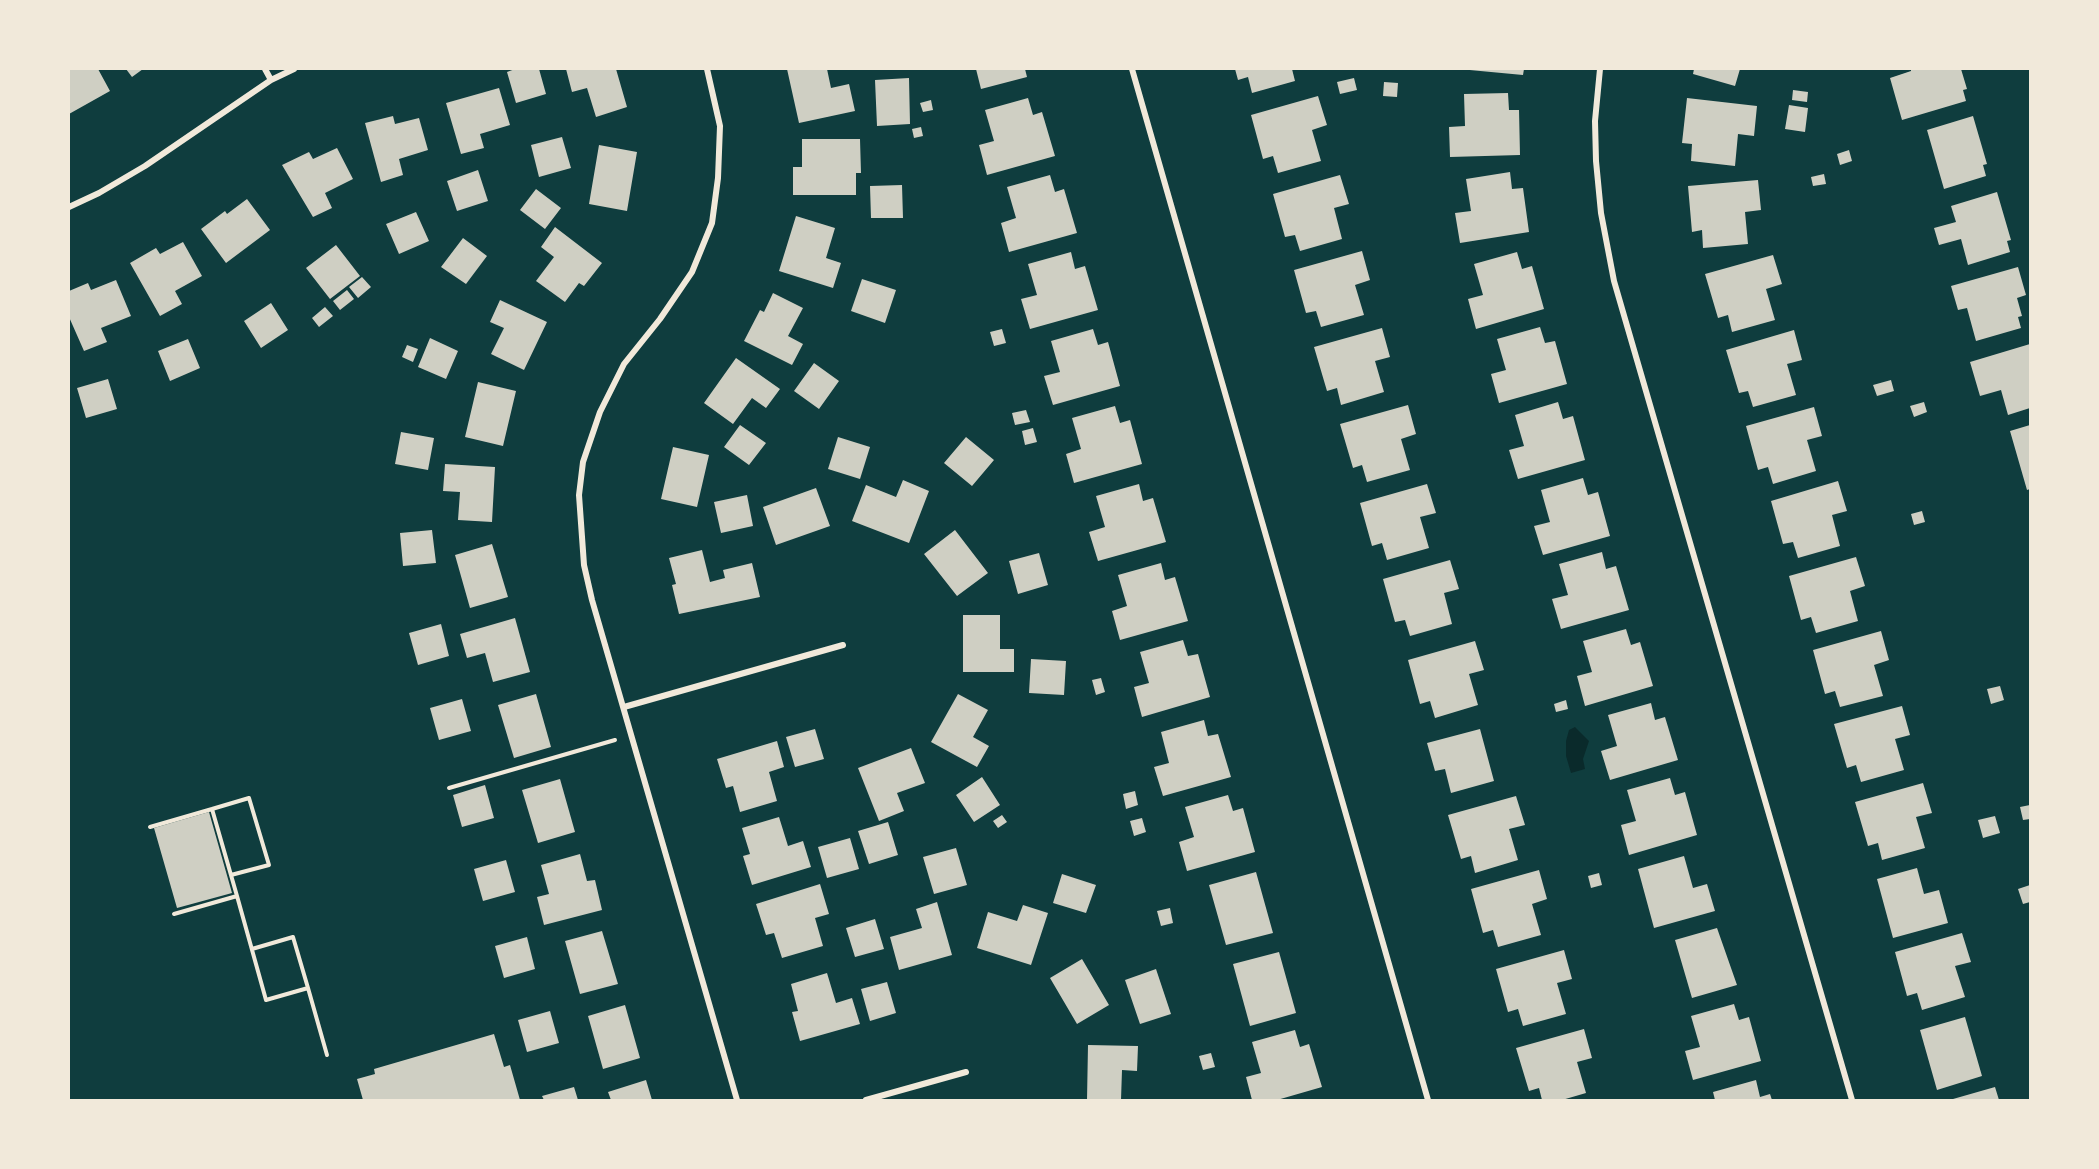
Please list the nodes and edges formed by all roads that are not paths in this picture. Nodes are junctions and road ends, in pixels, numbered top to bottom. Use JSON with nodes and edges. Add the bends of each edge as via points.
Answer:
{"nodes":[{"id":1,"x":265,"y":69,"type":"edge"},
{"id":2,"x":294,"y":69,"type":"edge"},
{"id":3,"x":707,"y":69,"type":"edge"},
{"id":4,"x":1132,"y":69,"type":"edge"},
{"id":5,"x":1600,"y":69,"type":"edge"},
{"id":6,"x":271,"y":80,"type":"junction"},
{"id":7,"x":69,"y":207,"type":"edge"},
{"id":8,"x":843,"y":645,"type":"dead end"},
{"id":9,"x":624,"y":707,"type":"junction"},
{"id":10,"x":966,"y":1072,"type":"dead end"},
{"id":11,"x":737,"y":1100,"type":"edge"},
{"id":12,"x":866,"y":1100,"type":"edge"},
{"id":13,"x":1428,"y":1100,"type":"edge"},
{"id":14,"x":1852,"y":1100,"type":"edge"}],
"edges":[{"from":1,"to":6,"type":"street"},
{"from":2,"to":6,"type":"street"},
{"from":3,"to":9,"type":"street","via":[[720,126],[712,223],[692,272],[624,364],[600,412],[583,462],[579,495],[584,565]]},
{"from":4,"to":13,"type":"street"},
{"from":5,"to":14,"type":"street","via":[[1596,161],[1614,281]]},
{"from":6,"to":7,"type":"street","via":[[145,166]]},
{"from":8,"to":9,"type":"street"},
{"from":9,"to":11,"type":"street"},
{"from":10,"to":12,"type":"street"}]}
